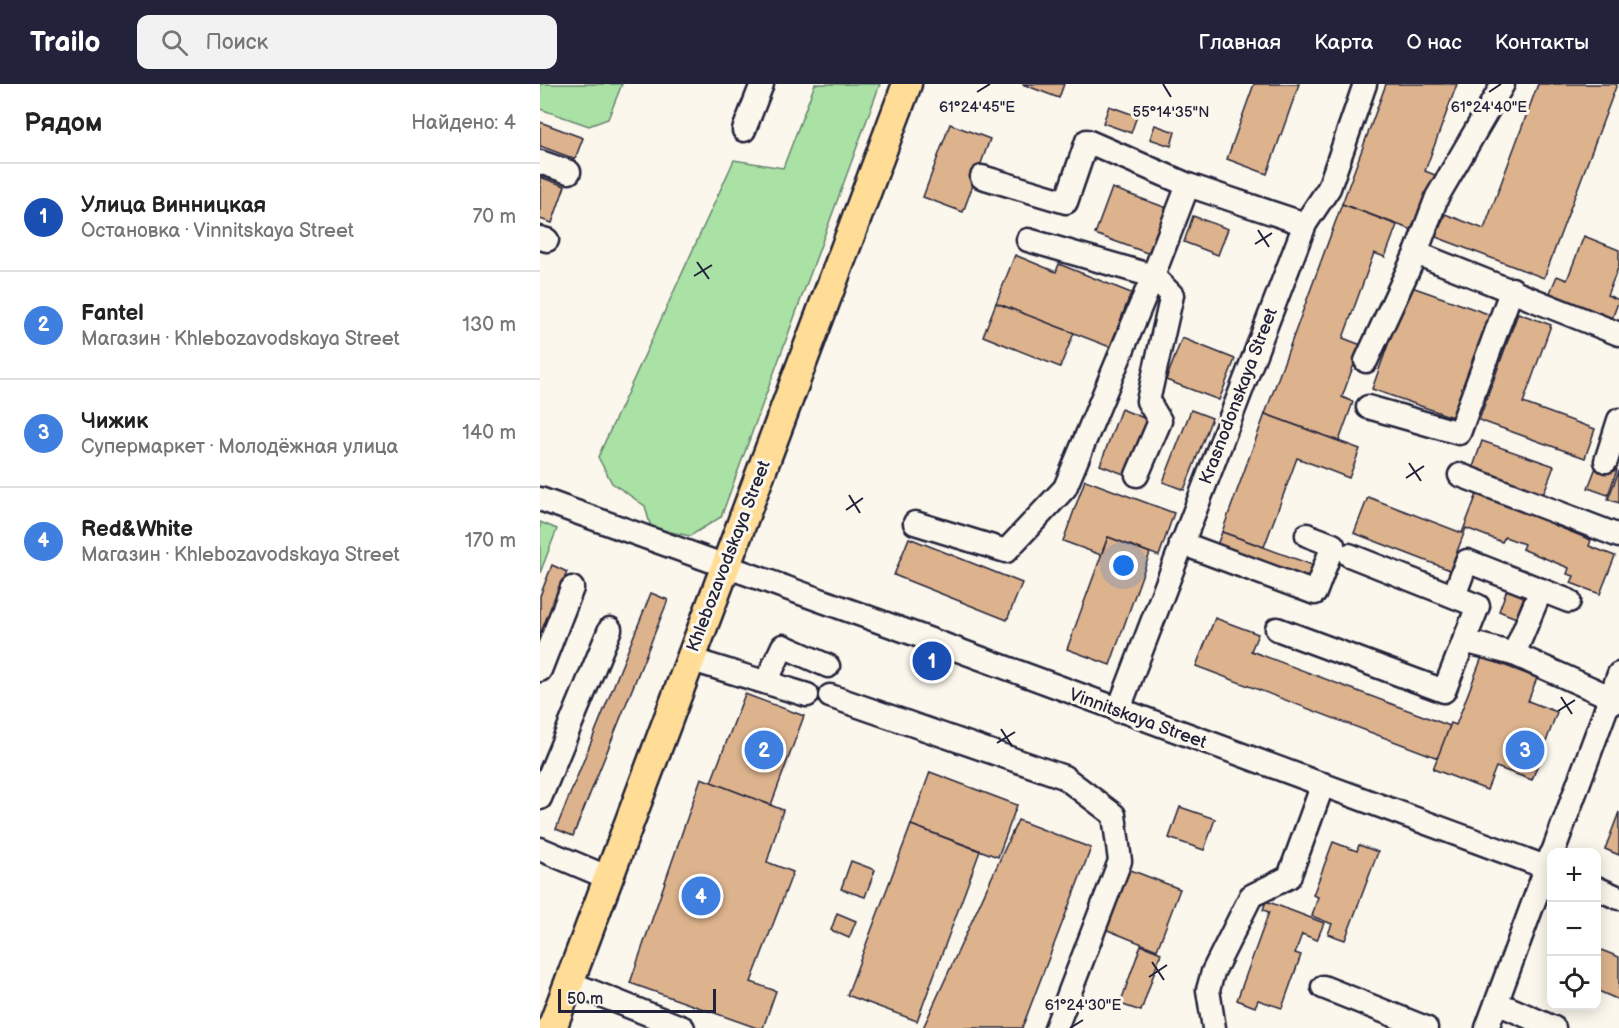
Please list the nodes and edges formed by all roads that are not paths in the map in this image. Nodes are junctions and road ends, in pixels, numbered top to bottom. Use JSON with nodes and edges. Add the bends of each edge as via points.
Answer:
{"nodes":[{"id":1,"x":762,"y":84,"type":"edge"},
{"id":2,"x":908,"y":84,"type":"edge"},
{"id":3,"x":1365,"y":84,"type":"edge"},
{"id":4,"x":1503,"y":84,"type":"edge"},
{"id":5,"x":744,"y":130,"type":"dead end"},
{"id":6,"x":540,"y":162,"type":"edge"},
{"id":7,"x":569,"y":172,"type":"dead end"},
{"id":8,"x":982,"y":177,"type":"dead end"},
{"id":9,"x":1188,"y":185,"type":"junction"},
{"id":10,"x":1305,"y":224,"type":"junction"},
{"id":11,"x":1028,"y":240,"type":"dead end"},
{"id":12,"x":1416,"y":253,"type":"junction"},
{"id":13,"x":1154,"y":276,"type":"junction"},
{"id":14,"x":1512,"y":289,"type":"junction"},
{"id":15,"x":1619,"y":334,"type":"edge"},
{"id":16,"x":1366,"y":360,"type":"dead end"},
{"id":17,"x":1368,"y":407,"type":"dead end"},
{"id":18,"x":1619,"y":420,"type":"edge"},
{"id":19,"x":1606,"y":461,"type":"dead end"},
{"id":20,"x":1137,"y":475,"type":"dead end"},
{"id":21,"x":1460,"y":475,"type":"dead end"},
{"id":22,"x":540,"y":499,"type":"edge"},
{"id":23,"x":915,"y":523,"type":"dead end"},
{"id":24,"x":1307,"y":535,"type":"dead end"},
{"id":25,"x":1619,"y":536,"type":"edge"},
{"id":26,"x":1181,"y":543,"type":"junction"},
{"id":27,"x":1348,"y":555,"type":"dead end"},
{"id":28,"x":724,"y":566,"type":"junction"},
{"id":29,"x":572,"y":588,"type":"dead end"},
{"id":30,"x":1541,"y":590,"type":"junction"},
{"id":31,"x":1454,"y":596,"type":"junction"},
{"id":32,"x":1569,"y":601,"type":"dead end"},
{"id":33,"x":610,"y":629,"type":"dead end"},
{"id":34,"x":1277,"y":629,"type":"dead end"},
{"id":35,"x":1464,"y":641,"type":"junction"},
{"id":36,"x":1514,"y":654,"type":"junction"},
{"id":37,"x":689,"y":659,"type":"junction"},
{"id":38,"x":828,"y":666,"type":"dead end"},
{"id":39,"x":540,"y":670,"type":"edge"},
{"id":40,"x":1619,"y":674,"type":"edge"},
{"id":41,"x":766,"y":682,"type":"junction"},
{"id":42,"x":807,"y":694,"type":"dead end"},
{"id":43,"x":830,"y":696,"type":"dead end"},
{"id":44,"x":1614,"y":699,"type":"edge"},
{"id":45,"x":1118,"y":711,"type":"junction"},
{"id":46,"x":1323,"y":784,"type":"junction"},
{"id":47,"x":540,"y":798,"type":"edge"},
{"id":48,"x":1556,"y":848,"type":"edge"},
{"id":49,"x":540,"y":849,"type":"edge"},
{"id":50,"x":1547,"y":860,"type":"edge"},
{"id":51,"x":1547,"y":872,"type":"edge"},
{"id":52,"x":609,"y":878,"type":"junction"},
{"id":53,"x":1601,"y":890,"type":"edge"},
{"id":54,"x":1619,"y":898,"type":"edge"},
{"id":55,"x":568,"y":982,"type":"junction"},
{"id":56,"x":1323,"y":987,"type":"dead end"},
{"id":57,"x":1497,"y":1003,"type":"junction"},
{"id":58,"x":552,"y":1028,"type":"edge"},
{"id":59,"x":683,"y":1028,"type":"edge"},
{"id":60,"x":1056,"y":1028,"type":"edge"},
{"id":61,"x":1214,"y":1028,"type":"edge"},
{"id":62,"x":1426,"y":1028,"type":"edge"},
{"id":63,"x":1487,"y":1028,"type":"edge"},
{"id":64,"x":1554,"y":1028,"type":"edge"}],
"edges":[{"from":1,"to":5,"type":"street"},
{"from":2,"to":28,"type":"main road","name":"Khlebozavodskaya Street"},
{"from":3,"to":10,"type":"street","name":"Krasnodonskaya Street","via":[[1329,188]]},
{"from":4,"to":12,"type":"street","via":[[1437,197]]},
{"from":6,"to":7,"type":"street"},
{"from":8,"to":9,"type":"street","via":[[1066,202],[1087,141]]},
{"from":9,"to":10,"type":"street"},
{"from":9,"to":13,"type":"street"},
{"from":10,"to":26,"type":"street","name":"Krasnodonskaya Street"},
{"from":11,"to":13,"type":"street"},
{"from":12,"to":14,"type":"street"},
{"from":12,"to":16,"type":"street"},
{"from":13,"to":20,"type":"street","via":[[1172,295],[1148,401],[1160,421]]},
{"from":13,"to":23,"type":"street","via":[[1065,488],[1006,551]]},
{"from":14,"to":15,"type":"street"},
{"from":14,"to":17,"type":"street","via":[[1459,433]]},
{"from":18,"to":19,"type":"street"},
{"from":21,"to":25,"type":"street"},
{"from":22,"to":28,"type":"street","name":"Vinnitskaya Street"},
{"from":24,"to":26,"type":"street","via":[[1334,545],[1315,593]]},
{"from":26,"to":45,"type":"street","name":"Krasnodonskaya Street"},
{"from":27,"to":31,"type":"street"},
{"from":28,"to":37,"type":"main road","name":"Khlebozavodskaya Street"},
{"from":28,"to":45,"type":"street","name":"Vinnitskaya Street"},
{"from":29,"to":39,"type":"street"},
{"from":30,"to":31,"type":"street","via":[[1467,561]]},
{"from":30,"to":32,"type":"street"},
{"from":30,"to":36,"type":"street"},
{"from":31,"to":35,"type":"street","via":[[1478,606]]},
{"from":33,"to":47,"type":"street"},
{"from":34,"to":35,"type":"street","via":[[1444,691]]},
{"from":35,"to":36,"type":"street"},
{"from":36,"to":44,"type":"street"},
{"from":37,"to":41,"type":"street"},
{"from":37,"to":52,"type":"main road","name":"Khlebozavodskaya Street"},
{"from":38,"to":41,"type":"street","via":[[783,646]]},
{"from":40,"to":44,"type":"street"},
{"from":41,"to":42,"type":"street"},
{"from":43,"to":60,"type":"street","via":[[1064,777],[1114,816],[1120,861]]},
{"from":44,"to":48,"type":"street"},
{"from":45,"to":46,"type":"street","name":"Vinnitskaya Street"},
{"from":46,"to":50,"type":"street","name":"Vinnitskaya Street"},
{"from":46,"to":61,"type":"street","via":[[1289,877],[1251,896],[1213,972],[1208,990]]},
{"from":49,"to":52,"type":"street"},
{"from":51,"to":57,"type":"street"},
{"from":52,"to":55,"type":"main road","name":"Khlebozavodskaya Street"},
{"from":53,"to":54,"type":"street"},
{"from":55,"to":58,"type":"main road","name":"Khlebozavodskaya Street"},
{"from":55,"to":59,"type":"street"},
{"from":56,"to":62,"type":"street"},
{"from":57,"to":63,"type":"street"},
{"from":57,"to":64,"type":"street"}]}
